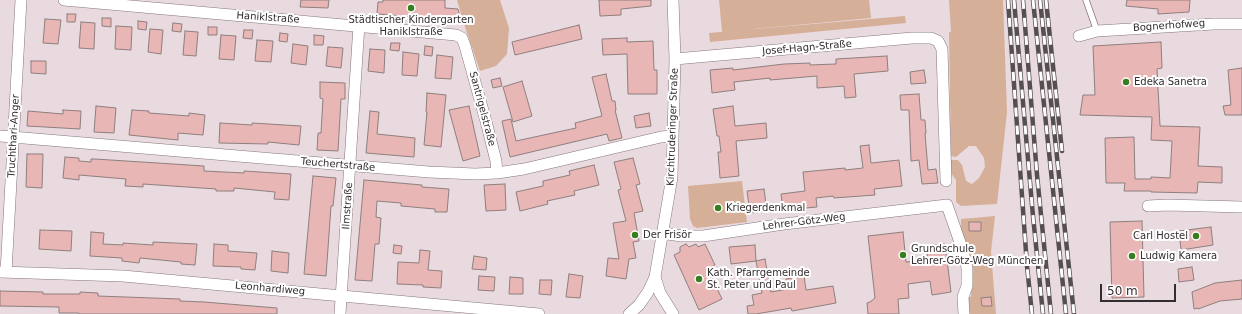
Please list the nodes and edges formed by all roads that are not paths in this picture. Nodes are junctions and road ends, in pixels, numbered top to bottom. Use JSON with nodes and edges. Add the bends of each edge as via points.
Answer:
{"nodes":[{"id":1,"x":21,"y":0,"type":"edge"},
{"id":2,"x":64,"y":0,"type":"edge"},
{"id":3,"x":673,"y":0,"type":"edge"},
{"id":4,"x":1086,"y":0,"type":"edge"},
{"id":5,"x":1242,"y":24,"type":"edge"},
{"id":6,"x":359,"y":25,"type":"junction"},
{"id":7,"x":1097,"y":31,"type":"junction"},
{"id":8,"x":1079,"y":36,"type":"dead end"},
{"id":9,"x":465,"y":46,"type":"joint"},
{"id":10,"x":675,"y":59,"type":"junction"},
{"id":11,"x":0,"y":136,"type":"edge"},
{"id":12,"x":672,"y":136,"type":"junction"},
{"id":13,"x":14,"y":138,"type":"junction"},
{"id":14,"x":350,"y":166,"type":"junction"},
{"id":15,"x":497,"y":173,"type":"junction"},
{"id":16,"x":946,"y":181,"type":"dead end"},
{"id":17,"x":1148,"y":206,"type":"dead end"},
{"id":18,"x":1242,"y":207,"type":"edge"},
{"id":19,"x":662,"y":233,"type":"junction"},
{"id":20,"x":3,"y":272,"type":"edge"},
{"id":21,"x":655,"y":276,"type":"junction"},
{"id":22,"x":341,"y":296,"type":"junction"},
{"id":23,"x":340,"y":314,"type":"edge"},
{"id":24,"x":539,"y":314,"type":"edge"},
{"id":25,"x":629,"y":314,"type":"edge"},
{"id":26,"x":673,"y":314,"type":"edge"},
{"id":27,"x":964,"y":314,"type":"edge"}],
"edges":[{"from":1,"to":13,"type":"street","name":"Truchthari-Anger"},
{"from":2,"to":6,"type":"street","name":"Haniklstraße"},
{"from":3,"to":10,"type":"street","name":"Kirchtruderinger Straße"},
{"from":4,"to":7,"type":"lane"},
{"from":5,"to":7,"type":"street","name":"Bognerhofweg"},
{"from":6,"to":9,"type":"street","name":"Haniklstraße","via":[[456,34],[462,38]]},
{"from":6,"to":14,"type":"street","name":"Ilmstraße"},
{"from":7,"to":8,"type":"street","name":"Bognerhofweg"},
{"from":9,"to":15,"type":"street","name":"Santrigelstraße"},
{"from":10,"to":12,"type":"street","name":"Kirchtruderinger Straße"},
{"from":10,"to":16,"type":"street","name":"Josef-Hagn-Straße","via":[[931,38],[938,42],[942,49]]},
{"from":11,"to":13,"type":"street","name":"Teuchertstraße"},
{"from":12,"to":15,"type":"street","name":"Teuchertstraße"},
{"from":12,"to":19,"type":"street","name":"Kirchtruderinger Straße","via":[[672,177]]},
{"from":13,"to":14,"type":"street","name":"Teuchertstraße"},
{"from":13,"to":20,"type":"street","name":"Truchthari-Anger"},
{"from":14,"to":15,"type":"street","name":"Teuchertstraße"},
{"from":14,"to":22,"type":"street","name":"Ilmstraße"},
{"from":17,"to":18,"type":"street"},
{"from":19,"to":21,"type":"street","name":"Kirchtruderinger Straße"},
{"from":19,"to":27,"type":"street","name":"Lehrer-Götz-Weg","via":[[703,236],[947,205],[967,268],[967,286],[963,297]]},
{"from":20,"to":22,"type":"street","name":"Leonhardiweg","via":[[123,276]]},
{"from":21,"to":25,"type":"street","via":[[648,292]]},
{"from":21,"to":26,"type":"street","via":[[660,293]]},
{"from":22,"to":23,"type":"street","name":"Ilmstraße"},
{"from":22,"to":24,"type":"street","name":"Leonhardiweg"}]}
